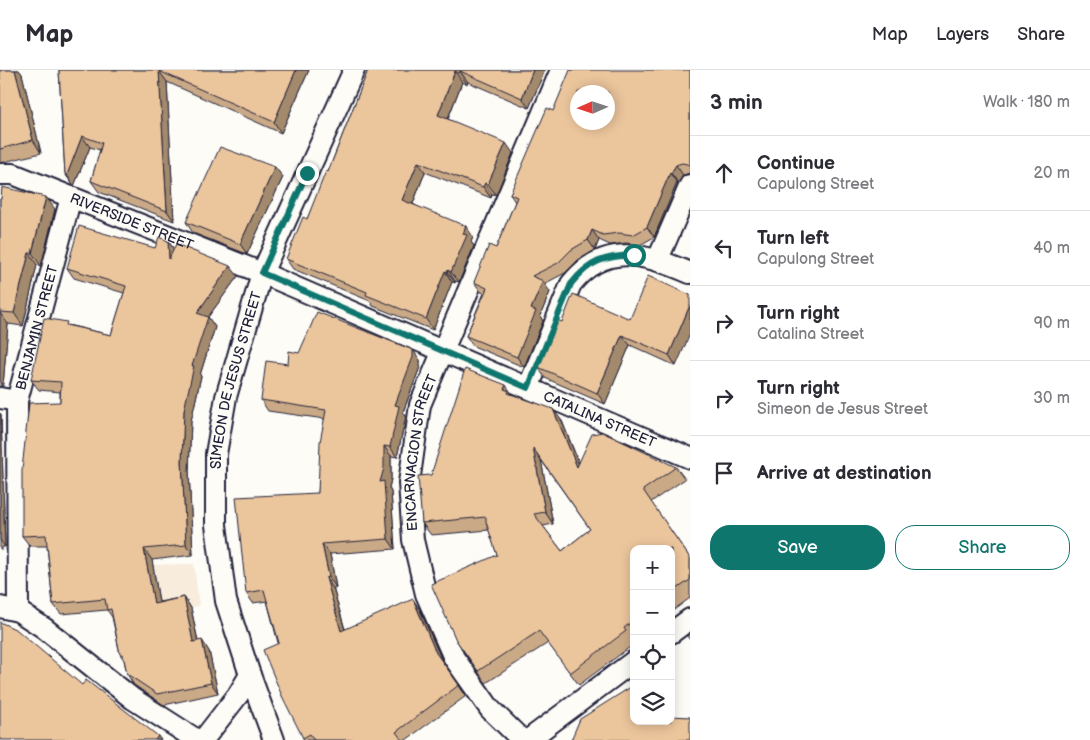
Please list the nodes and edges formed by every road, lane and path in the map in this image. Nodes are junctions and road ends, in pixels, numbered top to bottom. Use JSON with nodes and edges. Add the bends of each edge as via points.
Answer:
{"nodes":[{"id":1,"x":354,"y":70,"type":"edge"},
{"id":2,"x":561,"y":70,"type":"edge"},
{"id":3,"x":0,"y":174,"type":"edge"},
{"id":4,"x":690,"y":185,"type":"edge"},
{"id":5,"x":71,"y":196,"type":"junction"},
{"id":6,"x":658,"y":260,"type":"junction"},
{"id":7,"x":262,"y":273,"type":"junction"},
{"id":8,"x":690,"y":273,"type":"edge"},
{"id":9,"x":442,"y":351,"type":"junction"},
{"id":10,"x":528,"y":388,"type":"junction"},
{"id":11,"x":9,"y":399,"type":"edge"},
{"id":12,"x":690,"y":458,"type":"edge"},
{"id":13,"x":9,"y":609,"type":"edge"},
{"id":14,"x":690,"y":619,"type":"edge"},
{"id":15,"x":675,"y":630,"type":"edge"},
{"id":16,"x":630,"y":664,"type":"edge"},
{"id":17,"x":250,"y":675,"type":"junction"},
{"id":18,"x":197,"y":740,"type":"edge"},
{"id":19,"x":203,"y":740,"type":"edge"},
{"id":20,"x":274,"y":740,"type":"edge"},
{"id":21,"x":522,"y":740,"type":"edge"},
{"id":22,"x":528,"y":740,"type":"edge"}],
"edges":[{"from":1,"to":7,"type":"street","name":"SIMEON DE JESUS STREET"},
{"from":2,"to":9,"type":"street","name":"ENCARNACION STREET"},
{"from":3,"to":5,"type":"street","name":"RIVERSIDE STREET","via":[[13,174]]},
{"from":4,"to":6,"type":"street"},
{"from":5,"to":7,"type":"street","name":"RIVERSIDE STREET"},
{"from":5,"to":11,"type":"street","name":"BENJAMIN STREET"},
{"from":6,"to":8,"type":"street"},
{"from":6,"to":10,"type":"street","via":[[634,255],[611,256],[581,272],[571,284]]},
{"from":7,"to":9,"type":"street","name":"CATALINA STREET"},
{"from":7,"to":17,"type":"street","name":"SIMEON DE JESUS STREET","via":[[226,397],[216,454],[216,525],[226,601]]},
{"from":9,"to":10,"type":"street","name":"CATALINA STREET"},
{"from":9,"to":21,"type":"street","name":"ENCARNACION STREET","via":[[420,405],[409,483],[413,540],[426,594],[454,658],[490,709]]},
{"from":10,"to":12,"type":"street","name":"CATALINA STREET"},
{"from":11,"to":13,"type":"street","name":"BENJAMIN STREET"},
{"from":13,"to":18,"type":"street","via":[[44,628],[133,700]]},
{"from":14,"to":15,"type":"street"},
{"from":16,"to":22,"type":"street"},
{"from":17,"to":19,"type":"street"},
{"from":17,"to":20,"type":"street","name":"SIMEON DE JESUS STREET"}]}
